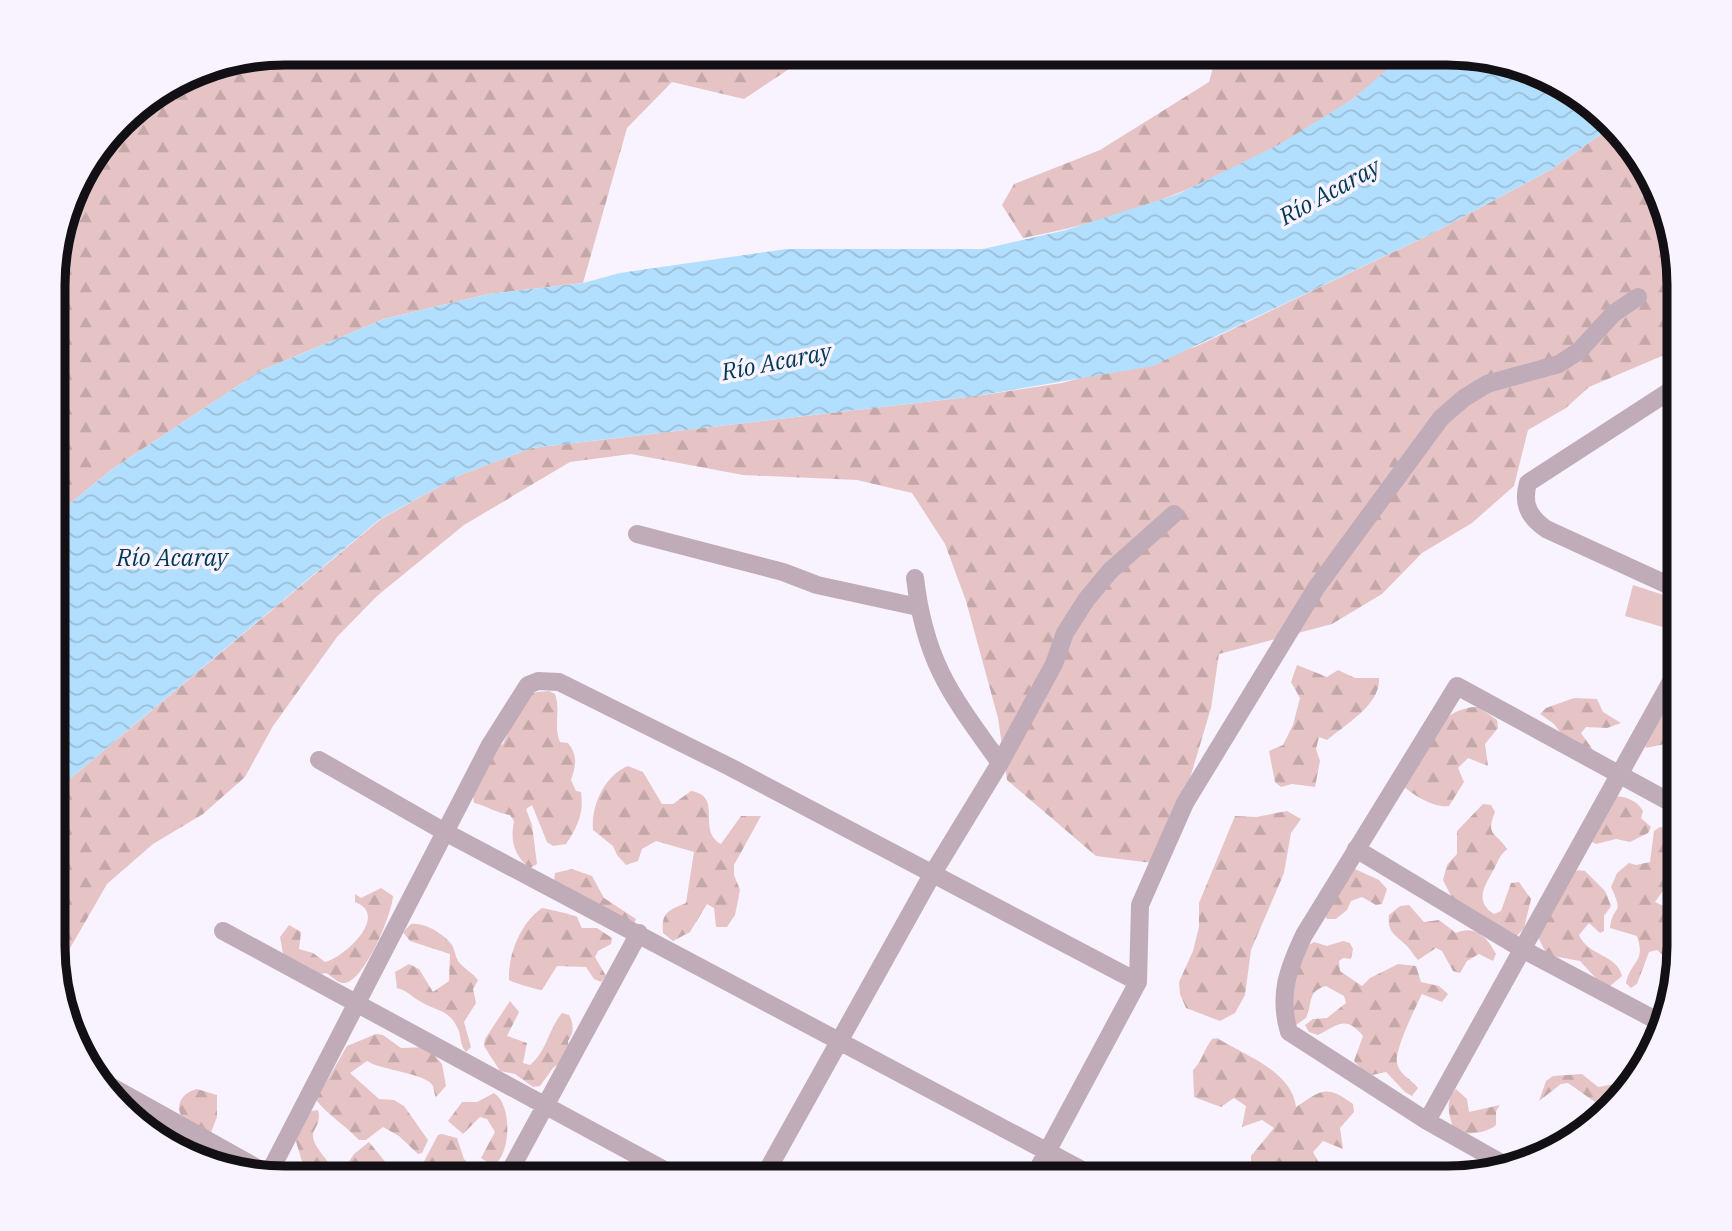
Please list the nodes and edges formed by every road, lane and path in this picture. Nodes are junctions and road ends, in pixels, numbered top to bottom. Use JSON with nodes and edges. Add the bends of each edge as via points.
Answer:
{"nodes":[{"id":1,"x":1638,"y":297,"type":"dead end"},
{"id":2,"x":1667,"y":393,"type":"edge"},
{"id":3,"x":1174,"y":514,"type":"dead end"},
{"id":4,"x":637,"y":534,"type":"dead end"},
{"id":5,"x":915,"y":578,"type":"dead end"},
{"id":6,"x":1667,"y":584,"type":"edge"},
{"id":7,"x":918,"y":607,"type":"junction"},
{"id":8,"x":1667,"y":688,"type":"edge"},
{"id":9,"x":318,"y":761,"type":"dead end"},
{"id":10,"x":1000,"y":763,"type":"junction"},
{"id":11,"x":1616,"y":775,"type":"junction"},
{"id":12,"x":1667,"y":801,"type":"edge"},
{"id":13,"x":445,"y":832,"type":"junction"},
{"id":14,"x":1356,"y":849,"type":"junction"},
{"id":15,"x":933,"y":873,"type":"junction"},
{"id":16,"x":223,"y":931,"type":"dead end"},
{"id":17,"x":639,"y":933,"type":"junction"},
{"id":18,"x":1522,"y":949,"type":"junction"},
{"id":19,"x":1138,"y":982,"type":"junction"},
{"id":20,"x":358,"y":1002,"type":"junction"},
{"id":21,"x":1655,"y":1020,"type":"edge"},
{"id":22,"x":839,"y":1041,"type":"junction"},
{"id":23,"x":119,"y":1091,"type":"edge"},
{"id":24,"x":545,"y":1105,"type":"junction"},
{"id":25,"x":1427,"y":1121,"type":"junction"},
{"id":26,"x":1048,"y":1152,"type":"junction"},
{"id":27,"x":1497,"y":1160,"type":"edge"},
{"id":28,"x":244,"y":1162,"type":"edge"},
{"id":29,"x":276,"y":1166,"type":"edge"},
{"id":30,"x":512,"y":1166,"type":"edge"},
{"id":31,"x":657,"y":1166,"type":"edge"},
{"id":32,"x":770,"y":1166,"type":"edge"},
{"id":33,"x":1040,"y":1166,"type":"edge"},
{"id":34,"x":1074,"y":1166,"type":"edge"}],
"edges":[{"from":1,"to":19,"type":"street","via":[[1559,364],[1488,384],[1464,398],[1441,418],[1360,528],[1277,650],[1185,803],[1140,905]]},
{"from":2,"to":6,"type":"street","via":[[1528,484],[1525,494],[1528,513],[1546,529]]},
{"from":3,"to":10,"type":"street","via":[[1086,600]]},
{"from":4,"to":7,"type":"street","via":[[817,585]]},
{"from":5,"to":7,"type":"street"},
{"from":7,"to":10,"type":"street","via":[[945,685]]},
{"from":8,"to":11,"type":"street"},
{"from":9,"to":13,"type":"street"},
{"from":10,"to":15,"type":"street"},
{"from":11,"to":12,"type":"street"},
{"from":11,"to":14,"type":"street","via":[[1457,686]]},
{"from":11,"to":18,"type":"street"},
{"from":13,"to":15,"type":"street","via":[[528,685],[559,682]]},
{"from":13,"to":17,"type":"street"},
{"from":13,"to":20,"type":"street"},
{"from":14,"to":18,"type":"street"},
{"from":14,"to":25,"type":"street","via":[[1304,935],[1286,975],[1283,1013],[1289,1032],[1311,1049]]},
{"from":15,"to":19,"type":"street"},
{"from":15,"to":22,"type":"street"},
{"from":16,"to":20,"type":"street"},
{"from":17,"to":22,"type":"street"},
{"from":17,"to":24,"type":"street"},
{"from":18,"to":21,"type":"street"},
{"from":18,"to":25,"type":"street"},
{"from":19,"to":26,"type":"street"},
{"from":20,"to":24,"type":"street"},
{"from":20,"to":29,"type":"street"},
{"from":22,"to":26,"type":"street"},
{"from":22,"to":32,"type":"street"},
{"from":23,"to":28,"type":"street"},
{"from":24,"to":30,"type":"street"},
{"from":24,"to":31,"type":"street"},
{"from":25,"to":27,"type":"street"},
{"from":26,"to":33,"type":"street"},
{"from":26,"to":34,"type":"street"}]}
